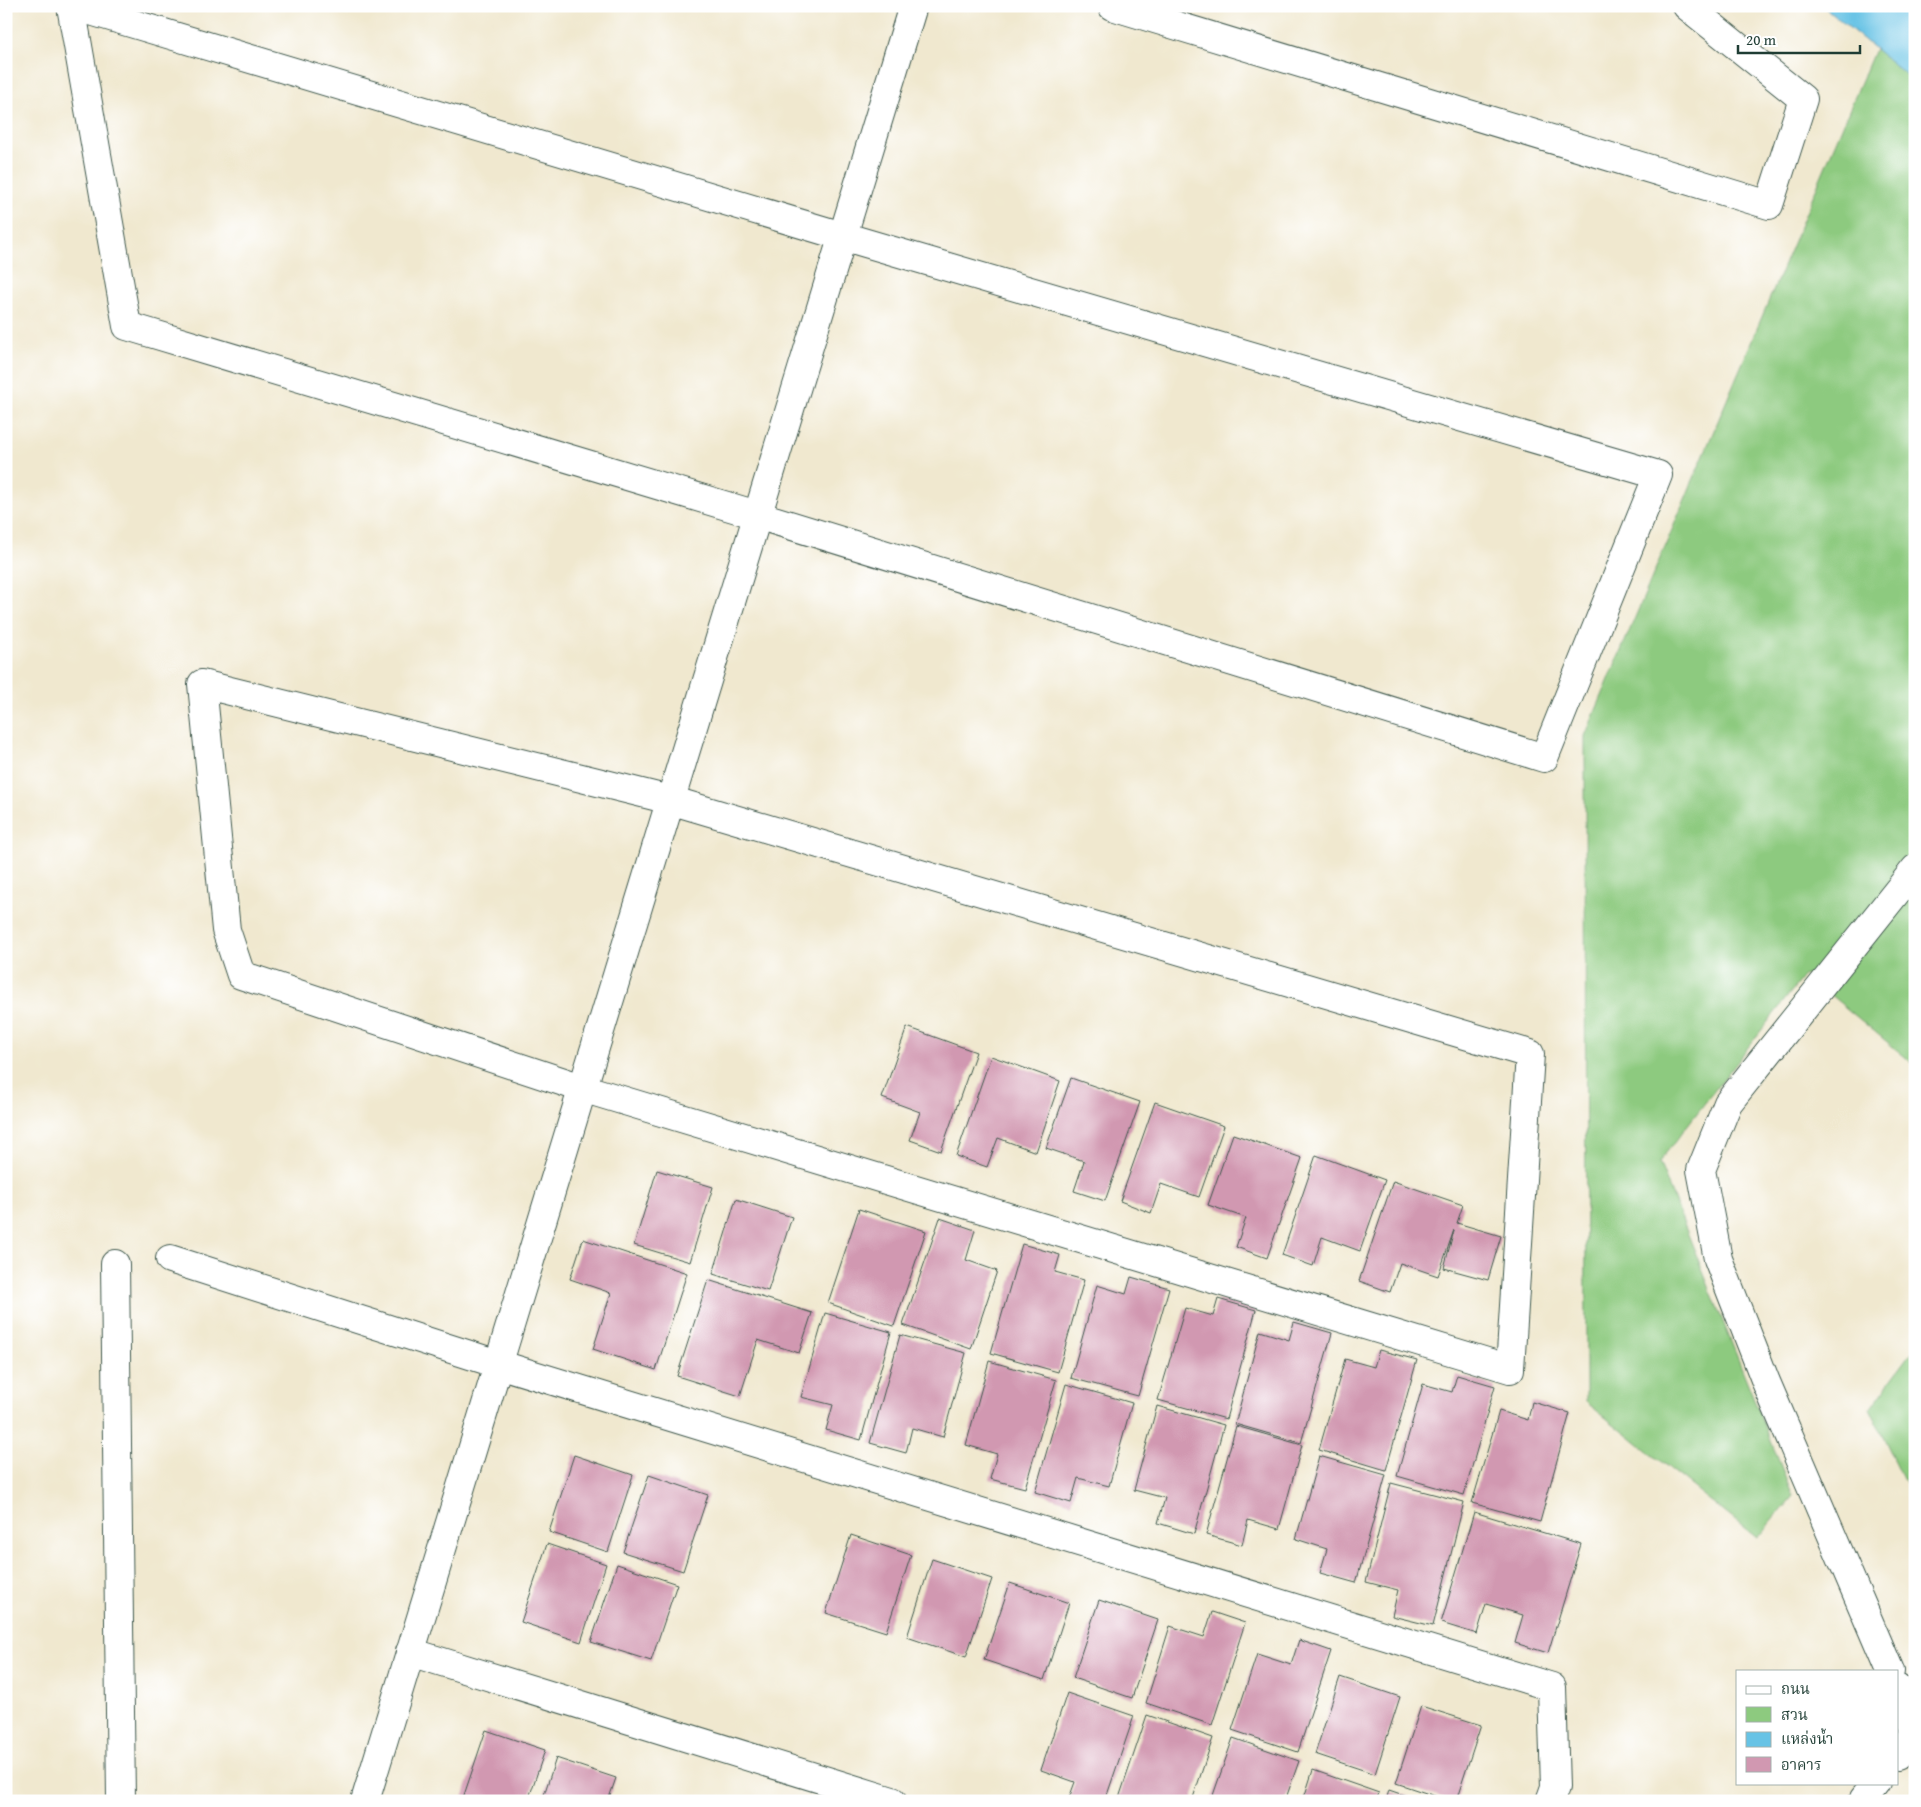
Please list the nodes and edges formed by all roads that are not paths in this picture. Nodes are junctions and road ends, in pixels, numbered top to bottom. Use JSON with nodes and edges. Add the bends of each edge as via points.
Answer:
{"nodes":[{"id":1,"x":72,"y":6,"type":"edge"},
{"id":2,"x":913,"y":6,"type":"edge"},
{"id":3,"x":1112,"y":6,"type":"edge"},
{"id":4,"x":1687,"y":6,"type":"edge"},
{"id":5,"x":842,"y":236,"type":"junction"},
{"id":6,"x":757,"y":515,"type":"junction"},
{"id":7,"x":670,"y":800,"type":"junction"},
{"id":8,"x":1915,"y":869,"type":"edge"},
{"id":9,"x":582,"y":1088,"type":"junction"},
{"id":10,"x":170,"y":1259,"type":"dead end"},
{"id":11,"x":115,"y":1264,"type":"dead end"},
{"id":12,"x":498,"y":1364,"type":"junction"},
{"id":13,"x":410,"y":1652,"type":"junction"},
{"id":14,"x":1890,"y":1670,"type":"edge"},
{"id":15,"x":1898,"y":1690,"type":"edge"},
{"id":16,"x":1915,"y":1729,"type":"edge"},
{"id":17,"x":1915,"y":1734,"type":"edge"},
{"id":18,"x":1898,"y":1755,"type":"edge"},
{"id":19,"x":1875,"y":1784,"type":"edge"},
{"id":20,"x":121,"y":1801,"type":"edge"},
{"id":21,"x":364,"y":1801,"type":"edge"},
{"id":22,"x":892,"y":1801,"type":"edge"},
{"id":23,"x":1550,"y":1801,"type":"edge"},
{"id":24,"x":1862,"y":1801,"type":"edge"}],
"edges":[{"from":1,"to":5,"type":"street"},
{"from":1,"to":6,"type":"street","via":[[127,326]]},
{"from":2,"to":5,"type":"street"},
{"from":3,"to":4,"type":"street","via":[[1769,204],[1803,100]]},
{"from":5,"to":6,"type":"street"},
{"from":5,"to":6,"type":"street","via":[[1658,475],[1544,758]]},
{"from":6,"to":7,"type":"street"},
{"from":7,"to":9,"type":"street"},
{"from":7,"to":9,"type":"street","via":[[202,684],[226,930],[241,975]]},
{"from":7,"to":9,"type":"street","via":[[1530,1054],[1510,1369]]},
{"from":8,"to":14,"type":"street","via":[[1728,1103],[1701,1170],[1718,1259],[1766,1382]]},
{"from":9,"to":12,"type":"street"},
{"from":10,"to":12,"type":"street"},
{"from":11,"to":20,"type":"street"},
{"from":12,"to":13,"type":"street"},
{"from":12,"to":23,"type":"street","via":[[1552,1687],[1555,1787]]},
{"from":13,"to":21,"type":"street"},
{"from":13,"to":22,"type":"street"},
{"from":15,"to":16,"type":"street"},
{"from":17,"to":18,"type":"street"},
{"from":19,"to":24,"type":"street"}]}
